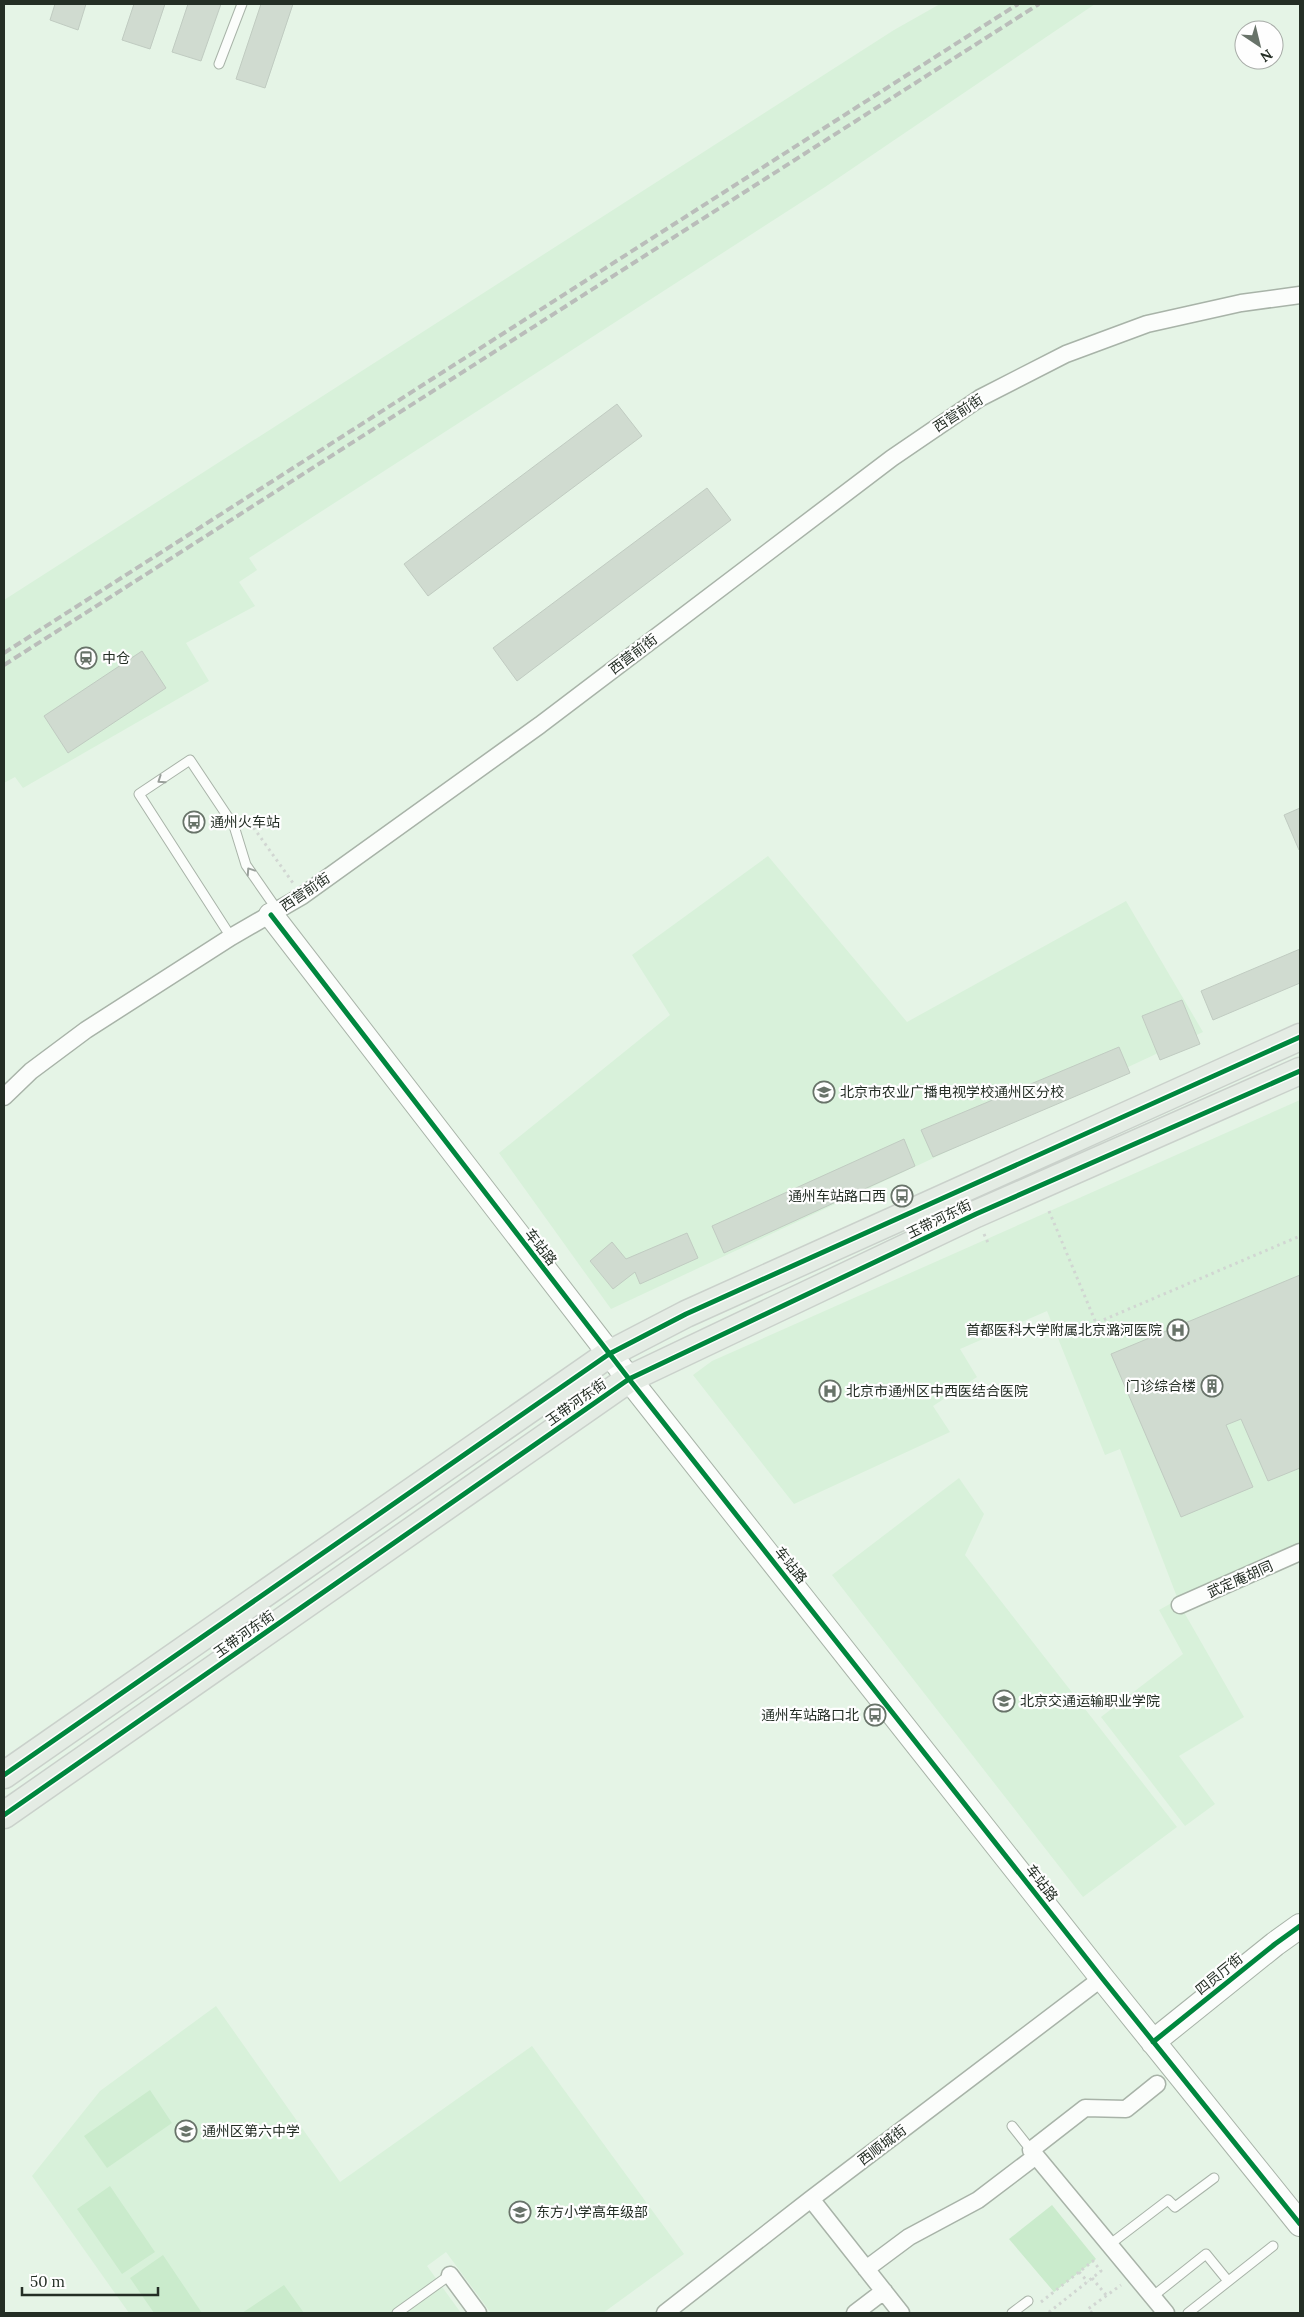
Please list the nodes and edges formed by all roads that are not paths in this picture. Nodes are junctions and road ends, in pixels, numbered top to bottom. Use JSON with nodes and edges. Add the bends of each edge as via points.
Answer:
{"nodes":[{"id":1,"x":242,"y":4,"type":"edge"},
{"id":2,"x":219,"y":64,"type":"dead end"},
{"id":3,"x":1300,"y":295,"type":"edge"},
{"id":4,"x":275,"y":913,"type":"junction"},
{"id":5,"x":231,"y":937,"type":"junction"},
{"id":6,"x":1300,"y":1037,"type":"edge"},
{"id":7,"x":1300,"y":1071,"type":"edge"},
{"id":8,"x":4,"y":1097,"type":"edge"},
{"id":9,"x":609,"y":1354,"type":"junction"},
{"id":10,"x":628,"y":1379,"type":"junction"},
{"id":11,"x":1300,"y":1552,"type":"edge"},
{"id":12,"x":1180,"y":1605,"type":"dead end"},
{"id":13,"x":4,"y":1775,"type":"edge"},
{"id":14,"x":4,"y":1815,"type":"edge"},
{"id":15,"x":1300,"y":1926,"type":"edge"},
{"id":16,"x":1102,"y":1978,"type":"junction"},
{"id":17,"x":1153,"y":2042,"type":"junction"},
{"id":18,"x":1157,"y":2084,"type":"dead end"},
{"id":19,"x":1012,"y":2126,"type":"dead end"},
{"id":20,"x":1033,"y":2153,"type":"junction"},
{"id":21,"x":1214,"y":2178,"type":"dead end"},
{"id":22,"x":811,"y":2199,"type":"junction"},
{"id":23,"x":1300,"y":2224,"type":"edge"},
{"id":24,"x":1109,"y":2245,"type":"junction"},
{"id":25,"x":1272,"y":2246,"type":"dead end"},
{"id":26,"x":866,"y":2269,"type":"junction"},
{"id":27,"x":450,"y":2275,"type":"joint"},
{"id":28,"x":1228,"y":2281,"type":"junction"},
{"id":29,"x":884,"y":2291,"type":"junction"},
{"id":30,"x":1152,"y":2297,"type":"junction"},
{"id":31,"x":1031,"y":2304,"type":"road end"},
{"id":32,"x":397,"y":2313,"type":"edge"},
{"id":33,"x":478,"y":2313,"type":"edge"},
{"id":34,"x":664,"y":2313,"type":"edge"},
{"id":35,"x":855,"y":2313,"type":"edge"},
{"id":36,"x":901,"y":2313,"type":"edge"},
{"id":37,"x":1012,"y":2313,"type":"edge"},
{"id":38,"x":1166,"y":2313,"type":"edge"},
{"id":39,"x":1188,"y":2313,"type":"edge"}],
"edges":[{"from":1,"to":2,"type":"lane"},
{"from":3,"to":4,"type":"street","name":"西营前街","via":[[1147,324],[1066,354],[980,398],[892,458],[540,725]]},
{"from":4,"to":5,"type":"street","name":"西营前街"},
{"from":4,"to":5,"type":"lane","one_way":true,"via":[[246,865],[234,826],[190,760],[139,794]]},
{"from":4,"to":9,"type":"street","name":"车站路"},
{"from":5,"to":8,"type":"street","name":"西营前街","via":[[86,1030],[31,1071]]},
{"from":6,"to":9,"type":"main road","name":"玉带河东街","via":[[695,1310]]},
{"from":7,"to":10,"type":"main road","name":"玉带河东街","via":[[976,1214]]},
{"from":9,"to":10,"type":"street","name":"车站路"},
{"from":9,"to":13,"type":"main road","name":"玉带河东街"},
{"from":10,"to":14,"type":"main road","name":"玉带河东街"},
{"from":10,"to":16,"type":"street","name":"车站路"},
{"from":11,"to":12,"type":"street","name":"武定庵胡同"},
{"from":15,"to":17,"type":"street","name":"四员厅街"},
{"from":16,"to":17,"type":"street","name":"车站路"},
{"from":16,"to":22,"type":"street","name":"西顺城街"},
{"from":17,"to":23,"type":"street","name":"车站路"},
{"from":18,"to":20,"type":"street","via":[[1126,2109],[1084,2108]]},
{"from":19,"to":20,"type":"lane"},
{"from":20,"to":24,"type":"street"},
{"from":20,"to":26,"type":"street","via":[[978,2200],[909,2237]]},
{"from":21,"to":24,"type":"lane","via":[[1175,2207],[1168,2200]]},
{"from":22,"to":26,"type":"street"},
{"from":22,"to":34,"type":"street","name":"西顺城街"},
{"from":24,"to":30,"type":"street"},
{"from":25,"to":28,"type":"lane"},
{"from":26,"to":29,"type":"street"},
{"from":27,"to":32,"type":"lane"},
{"from":27,"to":33,"type":"street"},
{"from":28,"to":30,"type":"lane","via":[[1206,2254]]},
{"from":28,"to":39,"type":"lane"},
{"from":29,"to":35,"type":"street"},
{"from":29,"to":36,"type":"street"},
{"from":30,"to":38,"type":"street"},
{"from":31,"to":37,"type":"lane"}]}
